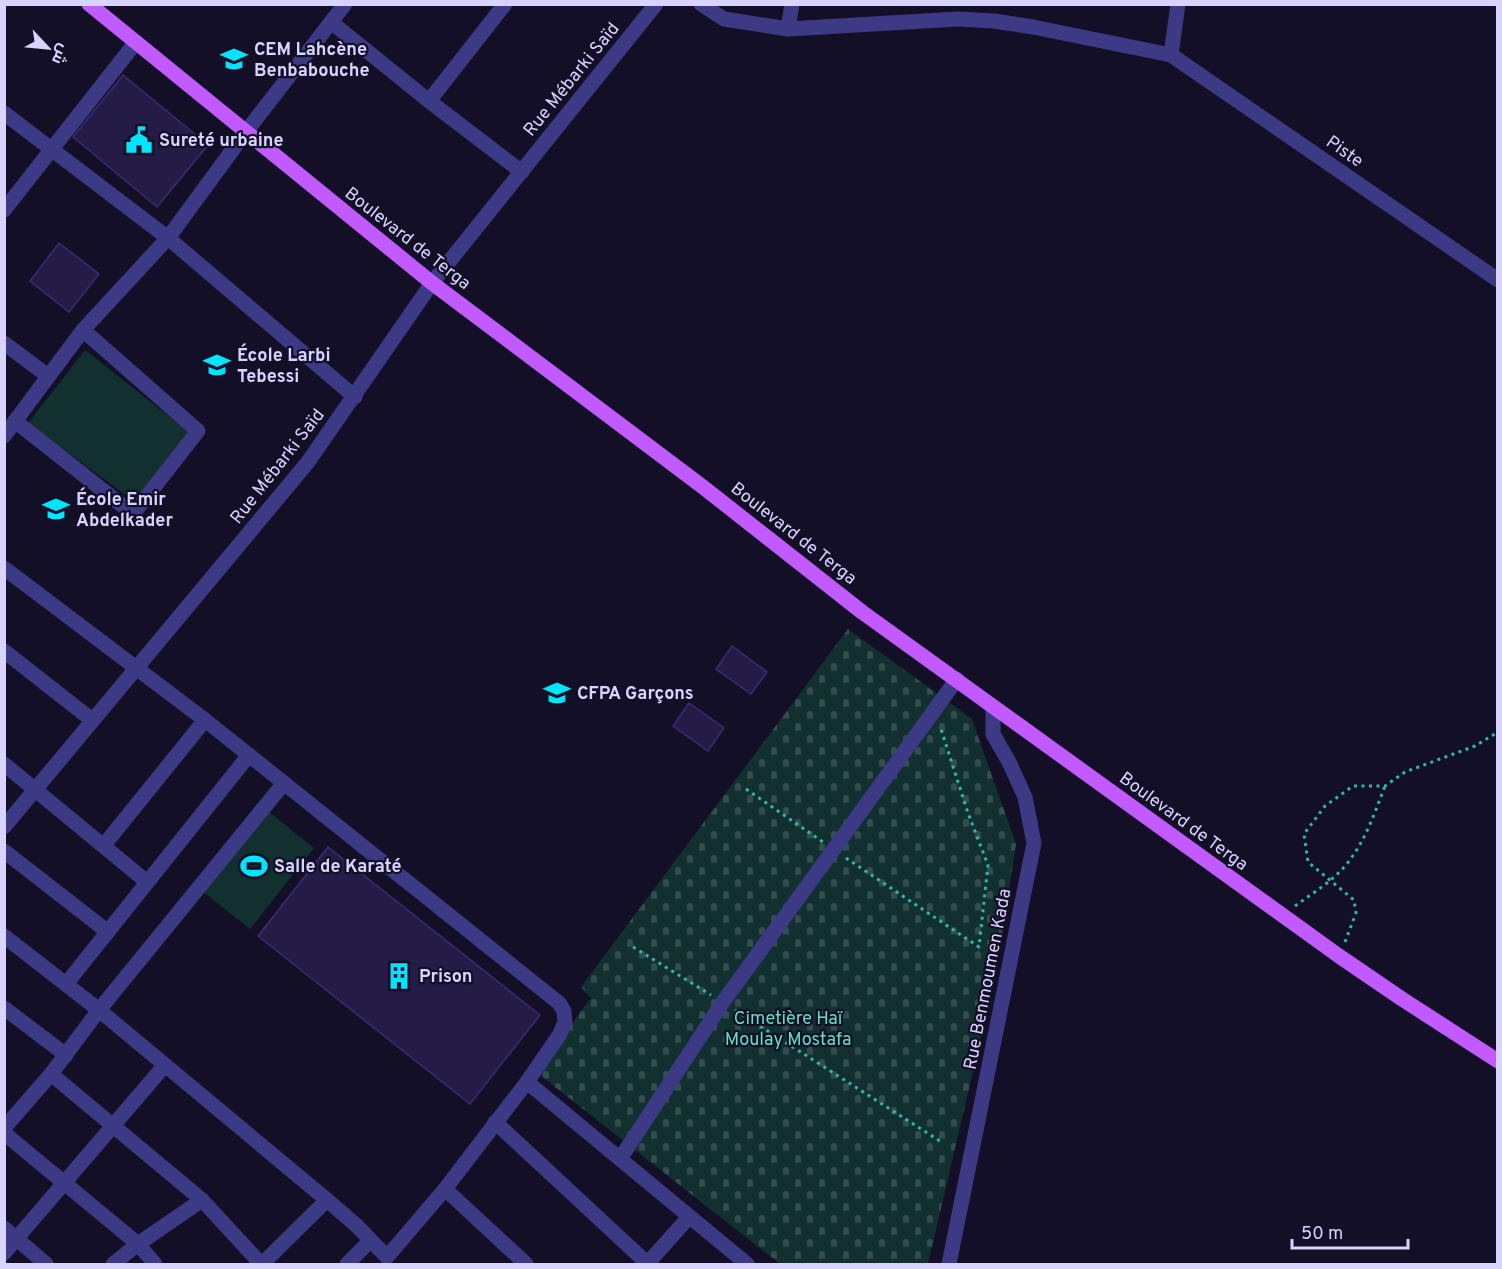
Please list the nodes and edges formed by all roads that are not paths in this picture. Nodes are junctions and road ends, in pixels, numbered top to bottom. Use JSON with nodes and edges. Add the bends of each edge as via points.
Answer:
{"nodes":[{"id":1,"x":89,"y":4,"type":"edge"},
{"id":2,"x":345,"y":4,"type":"edge"},
{"id":3,"x":505,"y":4,"type":"edge"},
{"id":4,"x":656,"y":4,"type":"edge"},
{"id":5,"x":701,"y":4,"type":"edge"},
{"id":6,"x":792,"y":4,"type":"edge"},
{"id":7,"x":1178,"y":4,"type":"edge"},
{"id":8,"x":331,"y":22,"type":"junction"},
{"id":9,"x":788,"y":29,"type":"junction"},
{"id":10,"x":136,"y":42,"type":"junction"},
{"id":11,"x":1171,"y":55,"type":"junction"},
{"id":12,"x":429,"y":101,"type":"junction"},
{"id":13,"x":4,"y":113,"type":"edge"},
{"id":14,"x":245,"y":133,"type":"junction"},
{"id":15,"x":54,"y":149,"type":"junction"},
{"id":16,"x":522,"y":172,"type":"junction"},
{"id":17,"x":4,"y":210,"type":"edge"},
{"id":18,"x":168,"y":238,"type":"junction"},
{"id":19,"x":1497,"y":280,"type":"edge"},
{"id":20,"x":432,"y":283,"type":"junction"},
{"id":21,"x":83,"y":330,"type":"junction"},
{"id":22,"x":4,"y":343,"type":"edge"},
{"id":23,"x":48,"y":376,"type":"junction"},
{"id":24,"x":355,"y":397,"type":"junction"},
{"id":25,"x":15,"y":421,"type":"junction"},
{"id":26,"x":4,"y":436,"type":"edge"},
{"id":27,"x":4,"y":568,"type":"edge"},
{"id":28,"x":4,"y":651,"type":"edge"},
{"id":29,"x":136,"y":667,"type":"junction"},
{"id":30,"x":957,"y":679,"type":"junction"},
{"id":31,"x":993,"y":707,"type":"junction"},
{"id":32,"x":92,"y":720,"type":"junction"},
{"id":33,"x":205,"y":720,"type":"junction"},
{"id":34,"x":249,"y":754,"type":"junction"},
{"id":35,"x":4,"y":764,"type":"edge"},
{"id":36,"x":284,"y":783,"type":"junction"},
{"id":37,"x":36,"y":788,"type":"junction"},
{"id":38,"x":4,"y":827,"type":"edge"},
{"id":39,"x":104,"y":845,"type":"junction"},
{"id":40,"x":4,"y":851,"type":"edge"},
{"id":41,"x":147,"y":882,"type":"junction"},
{"id":42,"x":108,"y":932,"type":"junction"},
{"id":43,"x":4,"y":936,"type":"edge"},
{"id":44,"x":66,"y":984,"type":"junction"},
{"id":45,"x":4,"y":1008,"type":"edge"},
{"id":46,"x":99,"y":1010,"type":"junction"},
{"id":47,"x":66,"y":1054,"type":"junction"},
{"id":48,"x":1497,"y":1060,"type":"edge"},
{"id":49,"x":165,"y":1065,"type":"junction"},
{"id":50,"x":51,"y":1074,"type":"junction"},
{"id":51,"x":527,"y":1082,"type":"junction"},
{"id":52,"x":495,"y":1122,"type":"junction"},
{"id":53,"x":113,"y":1125,"type":"junction"},
{"id":54,"x":4,"y":1128,"type":"edge"},
{"id":55,"x":4,"y":1133,"type":"edge"},
{"id":56,"x":620,"y":1159,"type":"junction"},
{"id":57,"x":64,"y":1184,"type":"junction"},
{"id":58,"x":445,"y":1189,"type":"junction"},
{"id":59,"x":202,"y":1200,"type":"junction"},
{"id":60,"x":327,"y":1200,"type":"junction"},
{"id":61,"x":689,"y":1217,"type":"junction"},
{"id":62,"x":4,"y":1228,"type":"edge"},
{"id":63,"x":17,"y":1239,"type":"junction"},
{"id":64,"x":370,"y":1241,"type":"junction"},
{"id":65,"x":138,"y":1244,"type":"junction"},
{"id":66,"x":4,"y":1254,"type":"edge"},
{"id":67,"x":391,"y":1261,"type":"edge"},
{"id":68,"x":46,"y":1264,"type":"edge"},
{"id":69,"x":113,"y":1264,"type":"edge"},
{"id":70,"x":155,"y":1264,"type":"edge"},
{"id":71,"x":262,"y":1264,"type":"edge"},
{"id":72,"x":347,"y":1264,"type":"edge"},
{"id":73,"x":526,"y":1264,"type":"edge"},
{"id":74,"x":648,"y":1264,"type":"edge"},
{"id":75,"x":747,"y":1264,"type":"edge"},
{"id":76,"x":949,"y":1264,"type":"edge"}],
"edges":[{"from":1,"to":10,"type":"main road","name":"Boulevard de Terga"},
{"from":2,"to":8,"type":"street"},
{"from":3,"to":12,"type":"street"},
{"from":4,"to":16,"type":"street","name":"Rue Mébarki Saïd"},
{"from":5,"to":9,"type":"street","via":[[724,19]]},
{"from":6,"to":9,"type":"street"},
{"from":7,"to":11,"type":"street"},
{"from":8,"to":12,"type":"street"},
{"from":8,"to":14,"type":"street"},
{"from":9,"to":11,"type":"street","via":[[994,21]]},
{"from":10,"to":14,"type":"main road","name":"Boulevard de Terga"},
{"from":10,"to":15,"type":"street"},
{"from":11,"to":19,"type":"street","name":"Piste"},
{"from":12,"to":16,"type":"street"},
{"from":13,"to":15,"type":"street"},
{"from":14,"to":18,"type":"street"},
{"from":14,"to":20,"type":"main road","name":"Boulevard de Terga"},
{"from":15,"to":17,"type":"street"},
{"from":15,"to":18,"type":"street"},
{"from":16,"to":20,"type":"street","name":"Rue Mébarki Saïd"},
{"from":18,"to":21,"type":"street"},
{"from":18,"to":24,"type":"street"},
{"from":20,"to":24,"type":"street","name":"Rue Mébarki Saïd"},
{"from":20,"to":30,"type":"main road","name":"Boulevard de Terga","via":[[862,612]]},
{"from":21,"to":23,"type":"street"},
{"from":21,"to":25,"type":"street","via":[[198,431],[133,514]]},
{"from":22,"to":23,"type":"street"},
{"from":23,"to":25,"type":"street"},
{"from":24,"to":29,"type":"street","name":"Rue Mébarki Saïd","via":[[308,462]]},
{"from":25,"to":26,"type":"street"},
{"from":27,"to":29,"type":"street"},
{"from":28,"to":32,"type":"street"},
{"from":29,"to":32,"type":"street","name":"Rue Mébarki Saïd"},
{"from":29,"to":33,"type":"street"},
{"from":30,"to":31,"type":"main road","name":"Boulevard de Terga"},
{"from":30,"to":56,"type":"street","via":[[723,1002]]},
{"from":31,"to":48,"type":"main road","name":"Boulevard de Terga","via":[[1339,956]]},
{"from":31,"to":76,"type":"street","name":"Rue Benmoumen Kada","via":[[993,734],[1025,797],[1034,843]]},
{"from":32,"to":37,"type":"street","name":"Rue Mébarki Saïd"},
{"from":33,"to":34,"type":"street"},
{"from":33,"to":39,"type":"street"},
{"from":34,"to":36,"type":"street"},
{"from":34,"to":41,"type":"street"},
{"from":35,"to":37,"type":"street"},
{"from":36,"to":46,"type":"street"},
{"from":36,"to":51,"type":"street","via":[[559,1003],[565,1022]]},
{"from":37,"to":38,"type":"street","name":"Rue Mébarki Saïd"},
{"from":37,"to":39,"type":"street"},
{"from":39,"to":41,"type":"street"},
{"from":40,"to":42,"type":"street"},
{"from":41,"to":42,"type":"street"},
{"from":42,"to":44,"type":"street"},
{"from":43,"to":44,"type":"street"},
{"from":44,"to":46,"type":"street"},
{"from":45,"to":47,"type":"street"},
{"from":46,"to":47,"type":"street"},
{"from":46,"to":49,"type":"street"},
{"from":47,"to":50,"type":"street"},
{"from":49,"to":53,"type":"street"},
{"from":49,"to":60,"type":"street"},
{"from":50,"to":53,"type":"street"},
{"from":50,"to":54,"type":"street"},
{"from":51,"to":52,"type":"street"},
{"from":51,"to":56,"type":"street"},
{"from":52,"to":58,"type":"street"},
{"from":52,"to":74,"type":"street"},
{"from":53,"to":57,"type":"street"},
{"from":53,"to":59,"type":"street"},
{"from":55,"to":57,"type":"street"},
{"from":56,"to":61,"type":"street"},
{"from":57,"to":63,"type":"street"},
{"from":57,"to":65,"type":"street"},
{"from":58,"to":67,"type":"street"},
{"from":58,"to":73,"type":"street"},
{"from":59,"to":65,"type":"street"},
{"from":59,"to":71,"type":"street"},
{"from":60,"to":64,"type":"street"},
{"from":60,"to":71,"type":"street"},
{"from":61,"to":74,"type":"street"},
{"from":61,"to":75,"type":"street"},
{"from":62,"to":63,"type":"street"},
{"from":63,"to":66,"type":"street"},
{"from":63,"to":68,"type":"street"},
{"from":64,"to":67,"type":"street"},
{"from":64,"to":72,"type":"street"},
{"from":65,"to":69,"type":"street"},
{"from":65,"to":70,"type":"street"}]}
